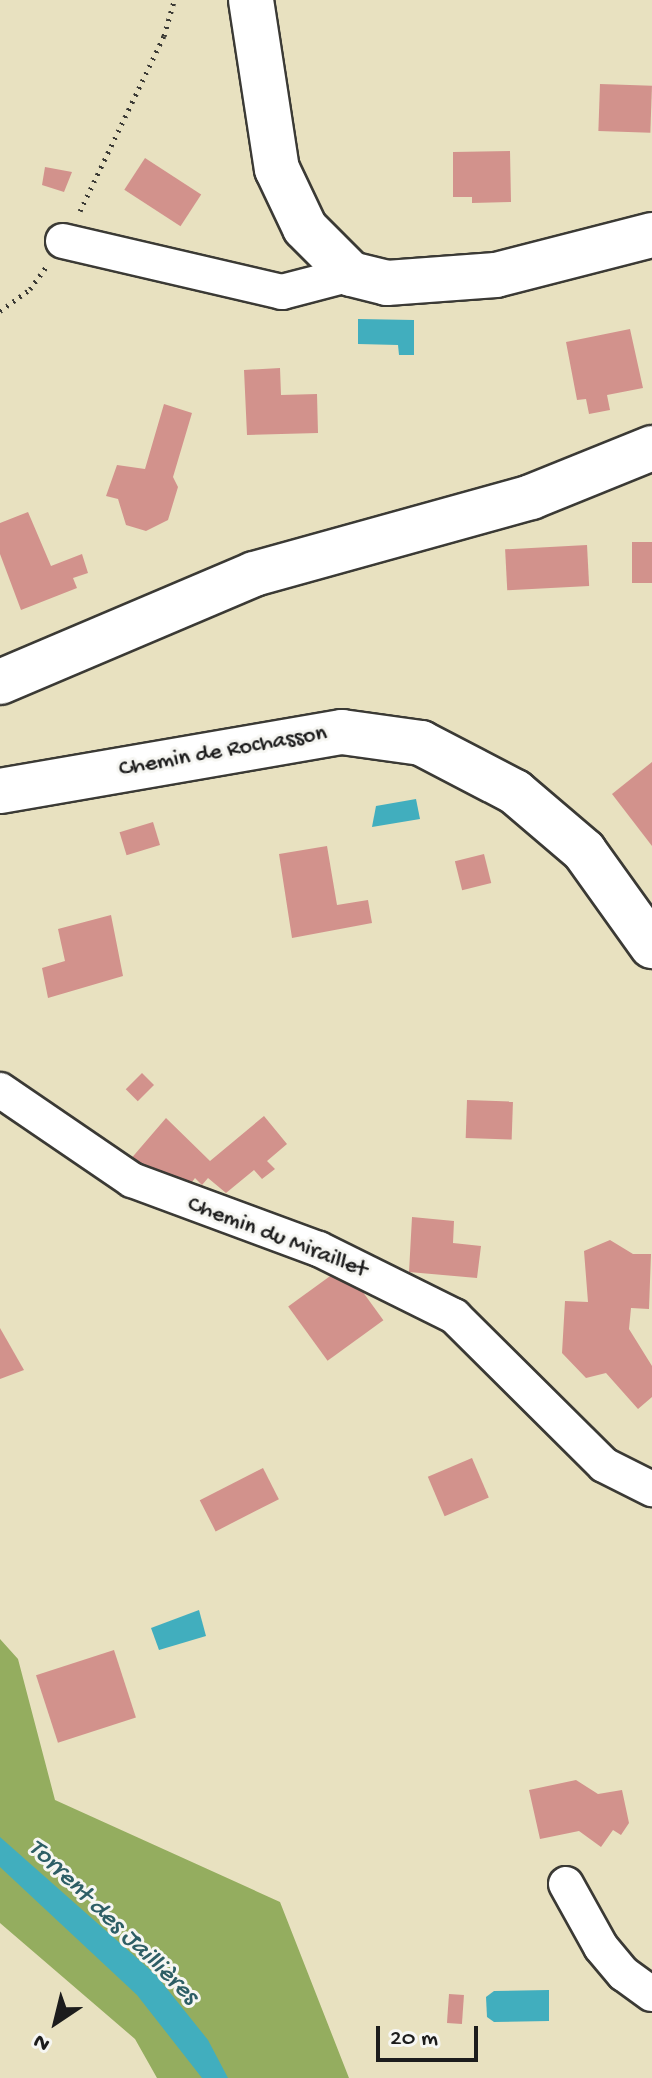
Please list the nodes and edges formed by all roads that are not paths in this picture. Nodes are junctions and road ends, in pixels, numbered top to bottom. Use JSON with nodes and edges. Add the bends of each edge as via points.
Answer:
{"nodes":[{"id":1,"x":251,"y":0,"type":"edge"},
{"id":2,"x":652,"y":235,"type":"edge"},
{"id":3,"x":63,"y":241,"type":"road end"},
{"id":4,"x":351,"y":274,"type":"junction"},
{"id":5,"x":652,"y":448,"type":"edge"},
{"id":6,"x":0,"y":682,"type":"edge"},
{"id":7,"x":5,"y":795,"type":"edge"},
{"id":8,"x":652,"y":946,"type":"edge"},
{"id":9,"x":0,"y":1090,"type":"edge"},
{"id":10,"x":652,"y":1489,"type":"edge"},
{"id":11,"x":566,"y":1884,"type":"dead end"},
{"id":12,"x":652,"y":1994,"type":"edge"}],
"edges":[{"from":1,"to":4,"type":"street","via":[[277,169],[305,228]]},
{"from":2,"to":4,"type":"street","via":[[496,275],[387,283]]},
{"from":3,"to":4,"type":"street","via":[[282,292]]},
{"from":5,"to":6,"type":"street","via":[[531,497],[254,574]]},
{"from":7,"to":8,"type":"street","name":"Chemin de Rochasson","via":[[342,732],[421,743],[515,792],[584,851]]},
{"from":9,"to":10,"type":"street","name":"Chemin du Miraillet","via":[[132,1180],[319,1249],[454,1316],[604,1465]]},
{"from":11,"to":12,"type":"street","via":[[601,1947],[624,1974]]}]}
